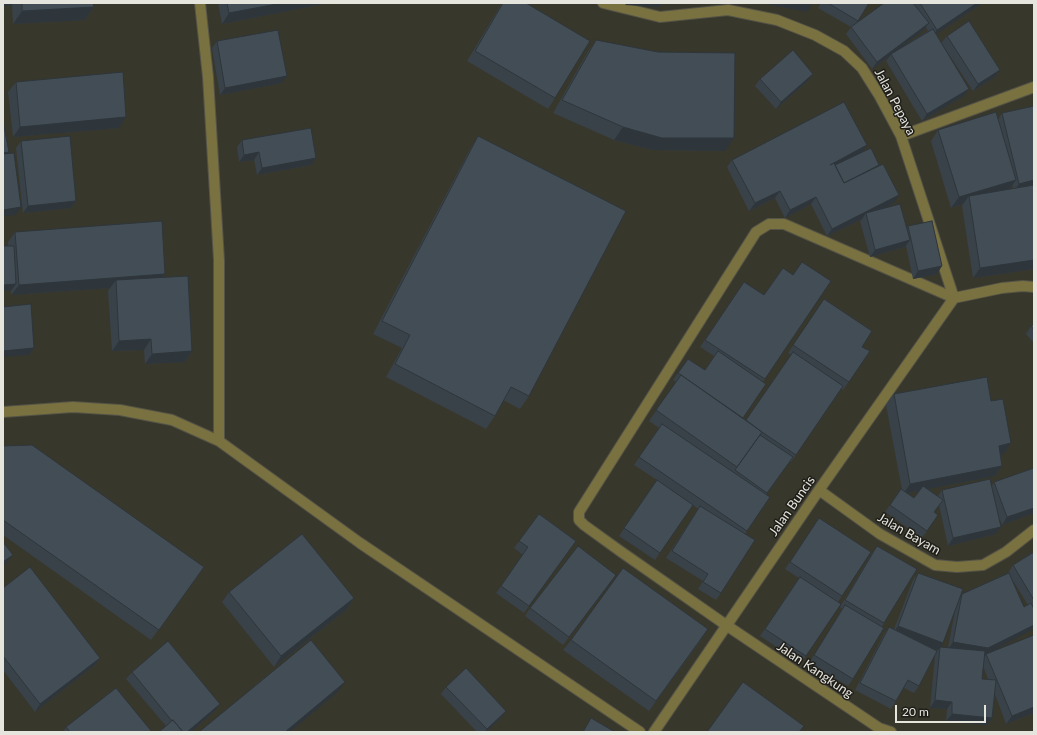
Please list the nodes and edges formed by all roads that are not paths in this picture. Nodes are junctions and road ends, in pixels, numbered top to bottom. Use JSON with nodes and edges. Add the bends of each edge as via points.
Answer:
{"nodes":[{"id":1,"x":200,"y":3,"type":"edge"},
{"id":2,"x":603,"y":3,"type":"edge"},
{"id":3,"x":1034,"y":87,"type":"edge"},
{"id":4,"x":901,"y":136,"type":"junction"},
{"id":5,"x":1034,"y":287,"type":"edge"},
{"id":6,"x":954,"y":298,"type":"junction"},
{"id":7,"x":3,"y":412,"type":"edge"},
{"id":8,"x":219,"y":441,"type":"junction"},
{"id":9,"x":819,"y":490,"type":"junction"},
{"id":10,"x":1034,"y":530,"type":"edge"},
{"id":11,"x":726,"y":625,"type":"junction"},
{"id":12,"x":640,"y":732,"type":"edge"},
{"id":13,"x":654,"y":732,"type":"edge"},
{"id":14,"x":891,"y":732,"type":"edge"}],
"edges":[{"from":1,"to":8,"type":"street","via":[[208,77],[219,260]]},
{"from":2,"to":4,"type":"street","name":"Jalan Pepaya","via":[[660,17],[728,10],[777,20],[815,35],[844,51],[862,68],[880,95]]},
{"from":3,"to":4,"type":"street"},
{"from":4,"to":6,"type":"street","name":"Jalan Pepaya"},
{"from":5,"to":6,"type":"street","via":[[1002,288]]},
{"from":6,"to":9,"type":"street","name":"Jalan Buncis"},
{"from":6,"to":11,"type":"street","name":"Jalan Kangkung","via":[[784,224],[769,224],[756,232],[579,512],[579,520],[584,525]]},
{"from":7,"to":8,"type":"street","via":[[73,407],[120,410],[172,420]]},
{"from":8,"to":12,"type":"street","via":[[360,543]]},
{"from":9,"to":10,"type":"street","name":"Jalan Bayam","via":[[880,534],[935,565],[957,567],[983,564],[1006,552]]},
{"from":9,"to":11,"type":"street","name":"Jalan Buncis"},
{"from":11,"to":13,"type":"street","name":"Jalan Buncis"},
{"from":11,"to":14,"type":"street","name":"Jalan Kangkung","via":[[879,728]]}]}
